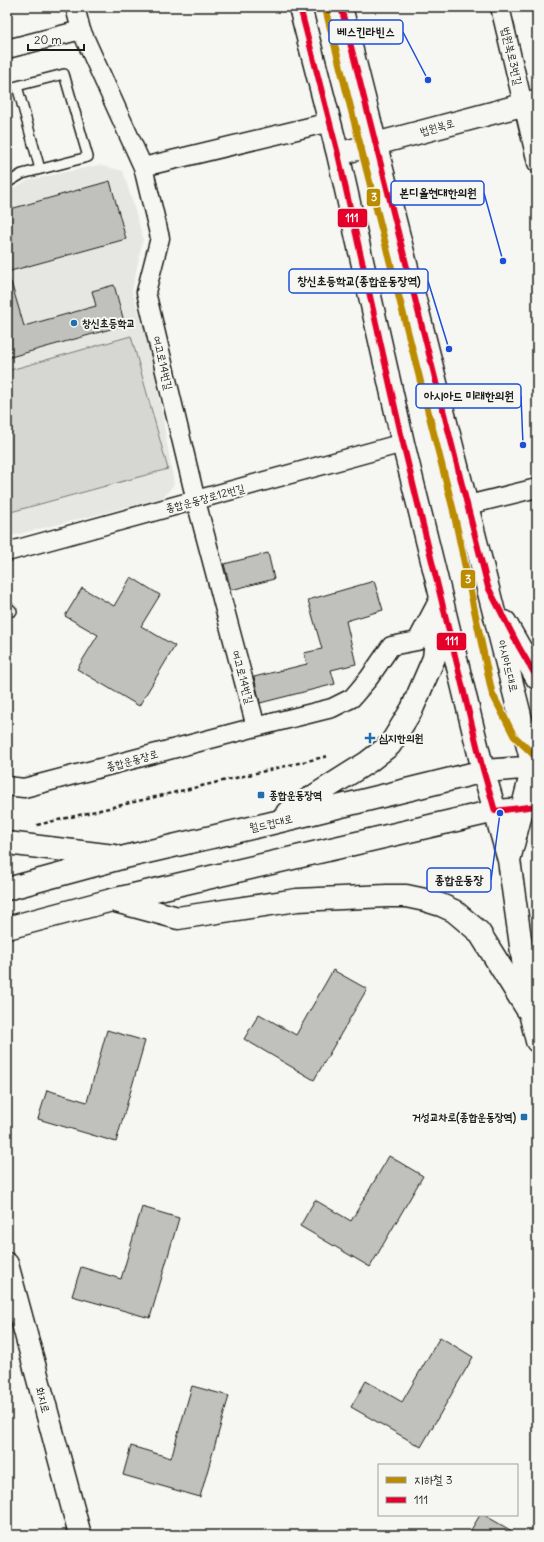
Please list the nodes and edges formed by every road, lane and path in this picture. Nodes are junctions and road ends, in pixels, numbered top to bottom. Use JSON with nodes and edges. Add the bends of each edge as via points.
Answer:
{"nodes":[{"id":1,"x":75,"y":7,"type":"edge"},
{"id":2,"x":300,"y":7,"type":"edge"},
{"id":3,"x":341,"y":7,"type":"edge"},
{"id":4,"x":500,"y":7,"type":"edge"},
{"id":5,"x":81,"y":30,"type":"junction"},
{"id":6,"x":7,"y":49,"type":"edge"},
{"id":7,"x":530,"y":102,"type":"edge"},
{"id":8,"x":330,"y":122,"type":"junction"},
{"id":9,"x":374,"y":144,"type":"junction"},
{"id":10,"x":338,"y":154,"type":"junction"},
{"id":11,"x":537,"y":163,"type":"edge"},
{"id":12,"x":143,"y":167,"type":"junction"},
{"id":13,"x":40,"y":170,"type":"junction"},
{"id":14,"x":7,"y":183,"type":"edge"},
{"id":15,"x":403,"y":443,"type":"junction"},
{"id":16,"x":537,"y":488,"type":"edge"},
{"id":17,"x":196,"y":500,"type":"junction"},
{"id":18,"x":468,"y":505,"type":"junction"},
{"id":19,"x":7,"y":552,"type":"edge"},
{"id":20,"x":488,"y":587,"type":"junction"},
{"id":21,"x":440,"y":597,"type":"junction"},
{"id":22,"x":537,"y":678,"type":"edge"},
{"id":23,"x":256,"y":727,"type":"junction"},
{"id":24,"x":328,"y":756,"type":"dead end"},
{"id":25,"x":535,"y":767,"type":"edge"},
{"id":26,"x":484,"y":771,"type":"junction"},
{"id":27,"x":7,"y":786,"type":"edge"},
{"id":28,"x":530,"y":807,"type":"edge"},
{"id":29,"x":495,"y":811,"type":"junction"},
{"id":30,"x":268,"y":824,"type":"junction"},
{"id":31,"x":30,"y":826,"type":"dead end"},
{"id":32,"x":7,"y":843,"type":"edge"},
{"id":33,"x":126,"y":857,"type":"junction"},
{"id":34,"x":509,"y":860,"type":"junction"},
{"id":35,"x":7,"y":889,"type":"edge"},
{"id":36,"x":112,"y":900,"type":"junction"},
{"id":37,"x":7,"y":928,"type":"edge"},
{"id":38,"x":537,"y":952,"type":"edge"},
{"id":39,"x":531,"y":1017,"type":"junction"},
{"id":40,"x":537,"y":1041,"type":"edge"},
{"id":41,"x":7,"y":1264,"type":"edge"},
{"id":42,"x":80,"y":1535,"type":"edge"}],
"edges":[{"from":1,"to":5,"type":"street","name":"여고로14번길"},
{"from":2,"to":8,"type":"main road","name":"아시아드대로"},
{"from":3,"to":9,"type":"main road","name":"아시아드대로"},
{"from":4,"to":7,"type":"street","name":"법원북로3번길"},
{"from":5,"to":6,"type":"street"},
{"from":5,"to":12,"type":"street","name":"여고로14번길"},
{"from":7,"to":9,"type":"main road","name":"법원북로"},
{"from":7,"to":11,"type":"street","name":"법원북로3번길"},
{"from":8,"to":10,"type":"main road","name":"아시아드대로"},
{"from":8,"to":12,"type":"street"},
{"from":9,"to":10,"type":"main road","name":"법원북로"},
{"from":9,"to":18,"type":"main road","name":"아시아드대로"},
{"from":10,"to":15,"type":"main road","name":"아시아드대로"},
{"from":12,"to":17,"type":"street","name":"여고로14번길","via":[[160,238],[146,292]]},
{"from":13,"to":13,"type":"lane","via":[[88,157],[64,74],[17,86]]},
{"from":13,"to":14,"type":"lane","via":[[22,174]]},
{"from":15,"to":17,"type":"street","name":"종합운동장로12번길"},
{"from":15,"to":21,"type":"main road","name":"아시아드대로"},
{"from":16,"to":18,"type":"street"},
{"from":17,"to":19,"type":"street","name":"종합운동장로12번길"},
{"from":17,"to":23,"type":"street","name":"여고로14번길"},
{"from":18,"to":20,"type":"main road","name":"아시아드대로"},
{"from":20,"to":22,"type":"main road","via":[[518,647]]},
{"from":20,"to":25,"type":"main road","name":"아시아드대로"},
{"from":21,"to":23,"type":"street","name":"종합운동장로","via":[[417,641],[391,646],[352,698],[332,708]]},
{"from":21,"to":26,"type":"main road","name":"아시아드대로"},
{"from":21,"to":30,"type":"main road","via":[[434,658],[412,709],[390,744],[368,762]]},
{"from":23,"to":27,"type":"street","name":"종합운동장로","via":[[24,788]]},
{"from":24,"to":31,"type":"path"},
{"from":25,"to":26,"type":"main road","name":"월드컵대로"},
{"from":25,"to":28,"type":"main road","name":"아시아드대로"},
{"from":26,"to":29,"type":"main road","name":"아시아드대로"},
{"from":26,"to":30,"type":"main road","name":"월드컵대로"},
{"from":28,"to":29,"type":"main road"},
{"from":28,"to":34,"type":"main road","name":"아시아드대로"},
{"from":29,"to":34,"type":"main road","name":"아시아드대로"},
{"from":29,"to":36,"type":"main road"},
{"from":30,"to":33,"type":"main road","name":"월드컵대로"},
{"from":32,"to":33,"type":"main road"},
{"from":33,"to":35,"type":"main road","name":"월드컵대로"},
{"from":34,"to":39,"type":"main road","name":"아시아드대로"},
{"from":36,"to":37,"type":"main road"},
{"from":36,"to":39,"type":"main road","via":[[178,918],[297,900],[387,896],[425,900],[454,911],[479,932]]},
{"from":38,"to":39,"type":"main road"},
{"from":39,"to":40,"type":"main road","name":"아시아드대로"},
{"from":41,"to":42,"type":"main road","name":"화지로"}]}
